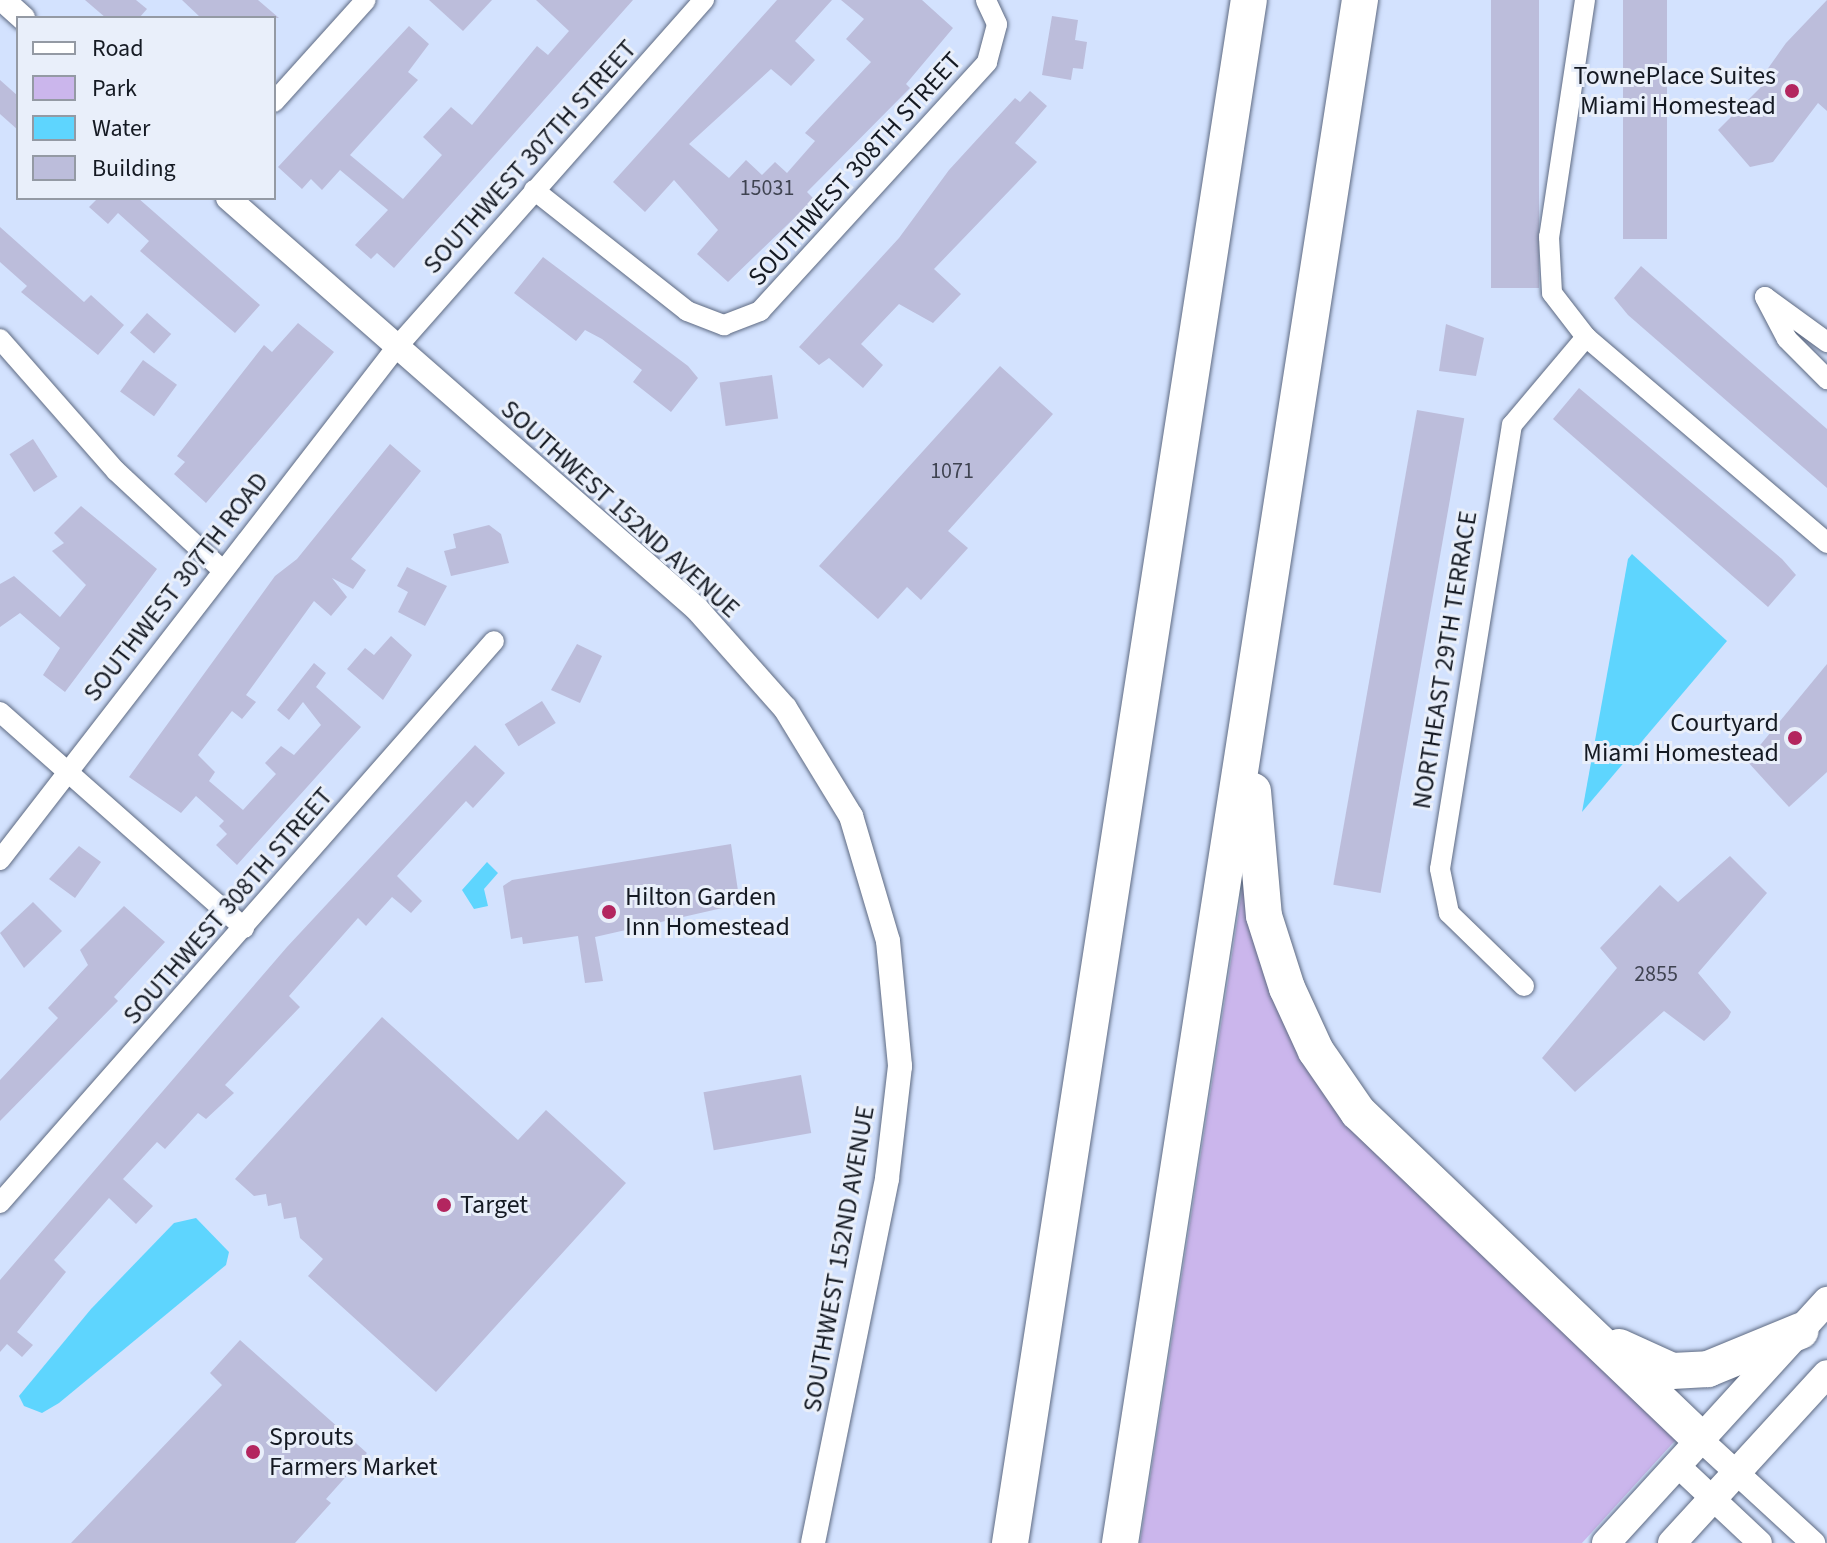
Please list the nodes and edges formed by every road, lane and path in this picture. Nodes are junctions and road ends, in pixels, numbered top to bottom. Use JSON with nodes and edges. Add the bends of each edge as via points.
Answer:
{"nodes":[{"id":1,"x":366,"y":0,"type":"edge"},
{"id":2,"x":704,"y":0,"type":"edge"},
{"id":3,"x":986,"y":0,"type":"edge"},
{"id":4,"x":1249,"y":0,"type":"edge"},
{"id":5,"x":1360,"y":0,"type":"edge"},
{"id":6,"x":1585,"y":0,"type":"edge"},
{"id":7,"x":276,"y":100,"type":"edge"},
{"id":8,"x":534,"y":190,"type":"junction"},
{"id":9,"x":230,"y":200,"type":"edge"},
{"id":10,"x":1586,"y":337,"type":"junction"},
{"id":11,"x":0,"y":339,"type":"edge"},
{"id":12,"x":1827,"y":342,"type":"edge"},
{"id":13,"x":396,"y":348,"type":"junction"},
{"id":14,"x":1827,"y":379,"type":"edge"},
{"id":15,"x":1827,"y":543,"type":"edge"},
{"id":16,"x":221,"y":569,"type":"junction"},
{"id":17,"x":494,"y":641,"type":"dead end"},
{"id":18,"x":0,"y":712,"type":"edge"},
{"id":19,"x":1244,"y":744,"type":"junction"},
{"id":20,"x":67,"y":772,"type":"junction"},
{"id":21,"x":0,"y":860,"type":"edge"},
{"id":22,"x":244,"y":928,"type":"junction"},
{"id":23,"x":1524,"y":986,"type":"dead end"},
{"id":24,"x":0,"y":1203,"type":"edge"},
{"id":25,"x":1543,"y":1292,"type":"junction"},
{"id":26,"x":1827,"y":1301,"type":"edge"},
{"id":27,"x":1800,"y":1331,"type":"junction"},
{"id":28,"x":1827,"y":1374,"type":"edge"},
{"id":29,"x":1688,"y":1452,"type":"junction"},
{"id":30,"x":1737,"y":1472,"type":"junction"},
{"id":31,"x":1713,"y":1498,"type":"junction"},
{"id":32,"x":813,"y":1543,"type":"edge"},
{"id":33,"x":1010,"y":1543,"type":"edge"},
{"id":34,"x":1120,"y":1543,"type":"edge"},
{"id":35,"x":1606,"y":1543,"type":"edge"},
{"id":36,"x":1672,"y":1543,"type":"edge"},
{"id":37,"x":1760,"y":1543,"type":"edge"},
{"id":38,"x":1813,"y":1543,"type":"edge"}],
"edges":[{"from":1,"to":7,"type":"street"},
{"from":2,"to":8,"type":"street","name":"SOUTHWEST 307TH STREET"},
{"from":3,"to":8,"type":"street","name":"SOUTHWEST 308TH STREET","via":[[997,24],[987,62],[760,311],[724,325],[687,311]]},
{"from":4,"to":33,"type":"highway"},
{"from":5,"to":19,"type":"highway"},
{"from":6,"to":10,"type":"street","via":[[1547,267],[1557,304]]},
{"from":8,"to":13,"type":"street","name":"SOUTHWEST 307TH STREET"},
{"from":9,"to":13,"type":"street","name":"SOUTHWEST 152ND AVENUE"},
{"from":10,"to":15,"type":"street"},
{"from":10,"to":23,"type":"street","name":"NORTHEAST 29TH TERRACE","via":[[1512,425],[1440,869],[1449,913]]},
{"from":11,"to":16,"type":"street","via":[[116,471]]},
{"from":12,"to":14,"type":"street","via":[[1765,297],[1787,339]]},
{"from":13,"to":16,"type":"street","name":"SOUTHWEST 307TH ROAD"},
{"from":13,"to":32,"type":"street","name":"SOUTHWEST 152ND AVENUE","via":[[697,609],[785,708],[851,816],[888,941],[900,1066],[887,1179]]},
{"from":16,"to":20,"type":"street","name":"SOUTHWEST 307TH ROAD"},
{"from":17,"to":22,"type":"street","name":"SOUTHWEST 308TH STREET"},
{"from":18,"to":20,"type":"street"},
{"from":19,"to":25,"type":"highway","via":[[1264,916],[1316,1051],[1407,1166]]},
{"from":19,"to":34,"type":"highway"},
{"from":20,"to":21,"type":"street","name":"SOUTHWEST 307TH ROAD"},
{"from":20,"to":22,"type":"street"},
{"from":22,"to":24,"type":"street","name":"SOUTHWEST 308TH STREET"},
{"from":25,"to":27,"type":"highway","via":[[1640,1361],[1672,1371],[1708,1369]]},
{"from":25,"to":29,"type":"highway"},
{"from":26,"to":27,"type":"main road"},
{"from":27,"to":29,"type":"main road"},
{"from":28,"to":30,"type":"main road"},
{"from":29,"to":30,"type":"street"},
{"from":29,"to":31,"type":"street"},
{"from":29,"to":35,"type":"main road"},
{"from":30,"to":31,"type":"main road"},
{"from":30,"to":38,"type":"street"},
{"from":31,"to":36,"type":"main road"},
{"from":31,"to":37,"type":"street"}]}
